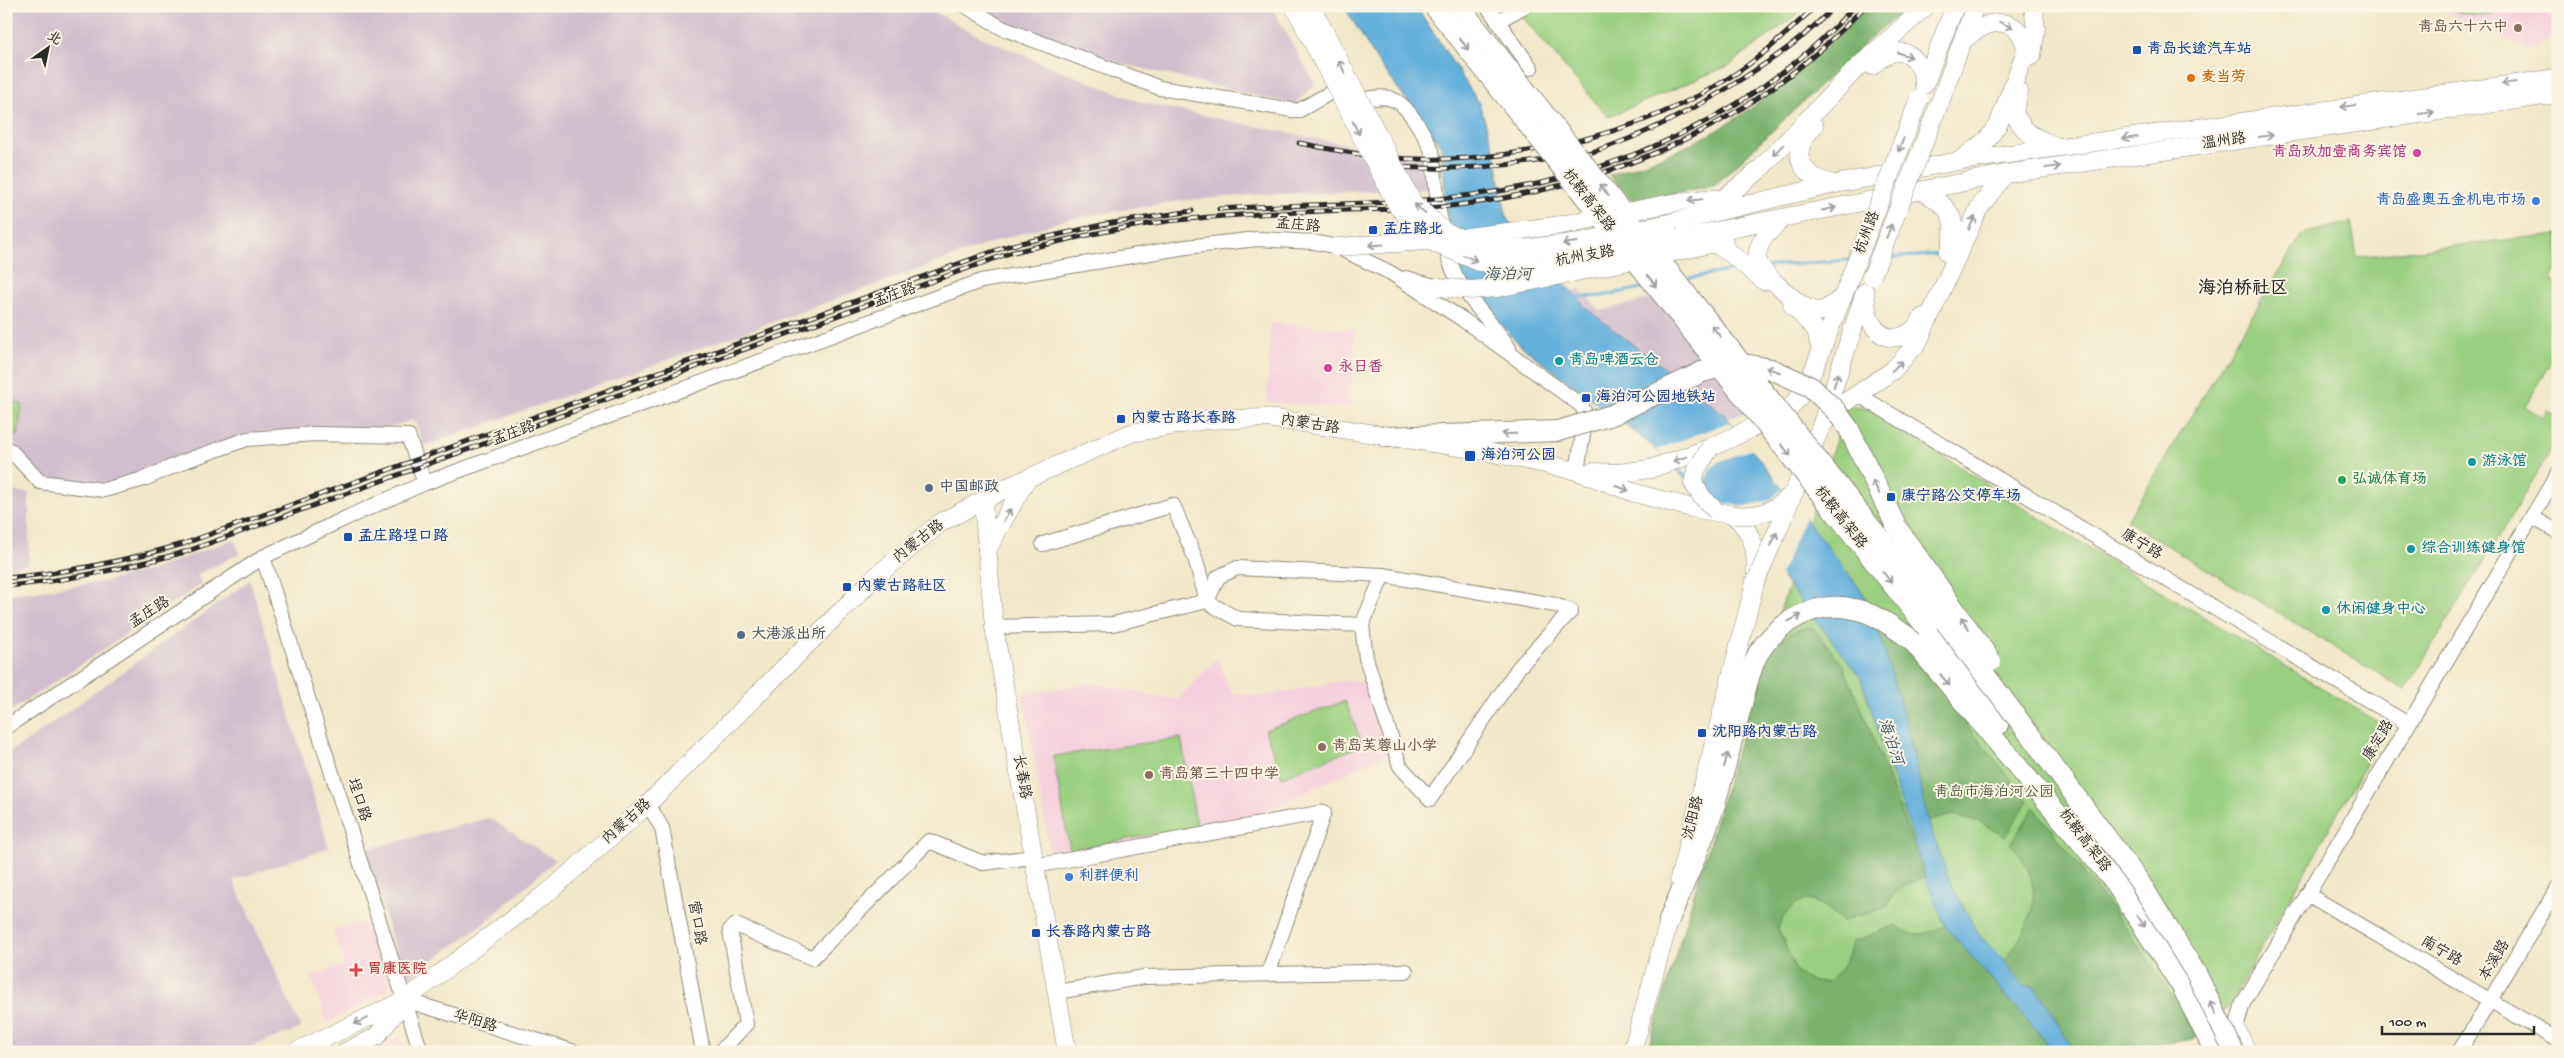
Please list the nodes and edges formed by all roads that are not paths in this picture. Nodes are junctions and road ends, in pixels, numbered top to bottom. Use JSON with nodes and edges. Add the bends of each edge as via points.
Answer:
{"nodes":[{"id":1,"x":966,"y":6,"type":"edge"},
{"id":2,"x":1284,"y":6,"type":"edge"},
{"id":3,"x":1294,"y":6,"type":"edge"},
{"id":4,"x":1311,"y":6,"type":"edge"},
{"id":5,"x":1434,"y":6,"type":"edge"},
{"id":6,"x":1459,"y":6,"type":"edge"},
{"id":7,"x":1488,"y":6,"type":"edge"},
{"id":8,"x":1525,"y":6,"type":"edge"},
{"id":9,"x":1926,"y":6,"type":"edge"},
{"id":10,"x":1955,"y":6,"type":"edge"},
{"id":11,"x":1975,"y":6,"type":"edge"},
{"id":12,"x":2033,"y":6,"type":"edge"},
{"id":13,"x":1498,"y":21,"type":"junction"},
{"id":14,"x":1964,"y":40,"type":"junction"},
{"id":15,"x":1531,"y":68,"type":"dead end"},
{"id":16,"x":2558,"y":78,"type":"edge"},
{"id":17,"x":1922,"y":92,"type":"junction"},
{"id":18,"x":1330,"y":93,"type":"junction"},
{"id":19,"x":2558,"y":94,"type":"edge"},
{"id":20,"x":2058,"y":148,"type":"junction"},
{"id":21,"x":1959,"y":161,"type":"junction"},
{"id":22,"x":1899,"y":172,"type":"joint"},
{"id":23,"x":2005,"y":174,"type":"junction"},
{"id":24,"x":1835,"y":184,"type":"junction"},
{"id":25,"x":1922,"y":191,"type":"junction"},
{"id":26,"x":1891,"y":196,"type":"joint"},
{"id":27,"x":1724,"y":198,"type":"junction"},
{"id":28,"x":1751,"y":204,"type":"junction"},
{"id":29,"x":1782,"y":219,"type":"junction"},
{"id":30,"x":1767,"y":234,"type":"junction"},
{"id":31,"x":1714,"y":243,"type":"junction"},
{"id":32,"x":1681,"y":244,"type":"junction"},
{"id":33,"x":1337,"y":248,"type":"junction"},
{"id":34,"x":1391,"y":273,"type":"junction"},
{"id":35,"x":1769,"y":281,"type":"junction"},
{"id":36,"x":1868,"y":284,"type":"junction"},
{"id":37,"x":1438,"y":287,"type":"joint"},
{"id":38,"x":1846,"y":288,"type":"junction"},
{"id":39,"x":1821,"y":351,"type":"junction"},
{"id":40,"x":1513,"y":355,"type":"junction"},
{"id":41,"x":1857,"y":394,"type":"junction"},
{"id":42,"x":1820,"y":426,"type":"junction"},
{"id":43,"x":1386,"y":437,"type":"junction"},
{"id":44,"x":1710,"y":448,"type":"junction"},
{"id":45,"x":6,"y":449,"type":"edge"},
{"id":46,"x":1577,"y":471,"type":"junction"},
{"id":47,"x":2558,"y":473,"type":"edge"},
{"id":48,"x":1026,"y":480,"type":"junction"},
{"id":49,"x":425,"y":483,"type":"junction"},
{"id":50,"x":1797,"y":486,"type":"junction"},
{"id":51,"x":983,"y":502,"type":"junction"},
{"id":52,"x":1716,"y":512,"type":"junction"},
{"id":53,"x":1734,"y":515,"type":"junction"},
{"id":54,"x":2532,"y":517,"type":"junction"},
{"id":55,"x":2558,"y":532,"type":"edge"},
{"id":56,"x":1043,"y":544,"type":"dead end"},
{"id":57,"x":987,"y":550,"type":"junction"},
{"id":58,"x":263,"y":557,"type":"junction"},
{"id":59,"x":1383,"y":575,"type":"junction"},
{"id":60,"x":1755,"y":583,"type":"junction"},
{"id":61,"x":1207,"y":601,"type":"junction"},
{"id":62,"x":1362,"y":625,"type":"junction"},
{"id":63,"x":994,"y":627,"type":"junction"},
{"id":64,"x":2408,"y":724,"type":"junction"},
{"id":65,"x":6,"y":727,"type":"edge"},
{"id":66,"x":648,"y":804,"type":"junction"},
{"id":67,"x":1035,"y":862,"type":"junction"},
{"id":68,"x":2139,"y":881,"type":"junction"},
{"id":69,"x":2558,"y":887,"type":"edge"},
{"id":70,"x":2121,"y":890,"type":"junction"},
{"id":71,"x":2307,"y":894,"type":"junction"},
{"id":72,"x":1669,"y":920,"type":"junction"},
{"id":73,"x":1406,"y":971,"type":"dead end"},
{"id":74,"x":1268,"y":974,"type":"junction"},
{"id":75,"x":1057,"y":992,"type":"junction"},
{"id":76,"x":2491,"y":999,"type":"junction"},
{"id":77,"x":405,"y":1000,"type":"junction"},
{"id":78,"x":2236,"y":1028,"type":"junction"},
{"id":79,"x":2558,"y":1040,"type":"edge"},
{"id":80,"x":295,"y":1052,"type":"edge"},
{"id":81,"x":345,"y":1052,"type":"edge"},
{"id":82,"x":421,"y":1052,"type":"edge"},
{"id":83,"x":574,"y":1052,"type":"edge"},
{"id":84,"x":703,"y":1052,"type":"edge"},
{"id":85,"x":720,"y":1052,"type":"edge"},
{"id":86,"x":1067,"y":1052,"type":"edge"},
{"id":87,"x":1632,"y":1052,"type":"edge"},
{"id":88,"x":2216,"y":1052,"type":"edge"},
{"id":89,"x":2233,"y":1052,"type":"edge"},
{"id":90,"x":2247,"y":1052,"type":"edge"},
{"id":91,"x":2459,"y":1052,"type":"edge"}],
"edges":[{"from":1,"to":18,"type":"street","via":[[1002,28],[1160,88],[1298,112]]},
{"from":2,"to":18,"type":"street"},
{"from":3,"to":32,"type":"main road","name":"杭州支路","one_way":true,"bridge":true,"via":[[1398,207],[1432,242],[1479,262],[1537,265]]},
{"from":28,"to":4,"type":"main road","name":"杭州支路","one_way":true,"bridge":true,"via":[[1580,242],[1529,248],[1494,249],[1446,233],[1413,202]]},
{"from":5,"to":70,"type":"highway","name":"杭鞍高架路","one_way":true,"bridge":true,"via":[[1927,628]]},
{"from":68,"to":6,"type":"highway","name":"杭鞍高架路","one_way":true,"bridge":true,"via":[[1941,616]]},
{"from":7,"to":13,"type":"street"},
{"from":8,"to":13,"type":"street"},
{"from":9,"to":27,"type":"main road","one_way":true,"via":[[1855,70],[1758,170]]},
{"from":10,"to":17,"type":"main road","name":"杭州路"},
{"from":11,"to":14,"type":"main road","name":"杭州路"},
{"from":12,"to":20,"type":"main road","via":[[2036,28],[2034,52],[2014,112],[2024,130]]},
{"from":13,"to":15,"type":"street"},
{"from":14,"to":21,"type":"main road","one_way":true,"via":[[1983,24],[1997,21],[2018,31],[2026,50],[1999,123],[1987,140]]},
{"from":36,"to":14,"type":"main road","name":"杭州路","one_way":true,"bridge":true},
{"from":16,"to":20,"type":"main road","name":"温州路","one_way":true},
{"from":24,"to":17,"type":"main road","one_way":true,"via":[[1817,180],[1807,173],[1799,157],[1803,138],[1887,54],[1901,52],[1914,58],[1921,68]]},
{"from":17,"to":38,"type":"main road","name":"杭州路","one_way":true,"bridge":true},
{"from":18,"to":40,"type":"street","via":[[1339,102],[1394,100],[1403,106],[1423,133],[1432,151],[1447,255],[1471,300]]},
{"from":23,"to":19,"type":"main road","name":"温州路","one_way":true},
{"from":20,"to":21,"type":"main road","name":"温州路"},
{"from":21,"to":22,"type":"main road","name":"温州路"},
{"from":22,"to":24,"type":"main road","name":"杭州支路"},
{"from":23,"to":25,"type":"main road","name":"温州路"},
{"from":41,"to":23,"type":"main road","one_way":true,"via":[[1892,371],[1918,342],[1978,208]]},
{"from":24,"to":28,"type":"main road","name":"杭州支路"},
{"from":25,"to":26,"type":"main road","name":"温州路"},
{"from":25,"to":36,"type":"main road","via":[[1936,198],[1953,220],[1955,228],[1916,329],[1907,336],[1880,332],[1867,312]]},
{"from":29,"to":26,"type":"main road","name":"杭州支路","one_way":true},
{"from":27,"to":28,"type":"main road"},
{"from":27,"to":33,"type":"main road","one_way":true,"bridge":true,"via":[[1667,204],[1525,230]]},
{"from":29,"to":30,"type":"main road"},
{"from":29,"to":32,"type":"main road","name":"杭州支路"},
{"from":30,"to":31,"type":"main road"},
{"from":30,"to":35,"type":"main road","via":[[1758,250],[1758,262]]},
{"from":31,"to":32,"type":"main road"},
{"from":31,"to":35,"type":"main road"},
{"from":32,"to":37,"type":"main road","bridge":true,"via":[[1497,288]]},
{"from":33,"to":34,"type":"street","name":"孟庄路"},
{"from":33,"to":49,"type":"street","name":"孟庄路","via":[[1314,242],[1257,239],[1186,247],[981,281]]},
{"from":34,"to":37,"type":"street"},
{"from":34,"to":40,"type":"street"},
{"from":35,"to":38,"type":"main road","via":[[1816,311],[1830,308]]},
{"from":35,"to":39,"type":"main road","via":[[1816,330]]},
{"from":42,"to":36,"type":"main road","name":"杭州路","one_way":true},
{"from":38,"to":39,"type":"main road","name":"杭州路"},
{"from":39,"to":44,"type":"main road","name":"杭州路","via":[[1799,397],[1788,410]]},
{"from":40,"to":46,"type":"street","via":[[1585,410]]},
{"from":41,"to":42,"type":"main road"},
{"from":41,"to":64,"type":"street","name":"康宁路"},
{"from":42,"to":50,"type":"main road","name":"杭州路"},
{"from":43,"to":46,"type":"main road","name":"内蒙古路","via":[[1479,450]]},
{"from":43,"to":48,"type":"main road","name":"内蒙古路","via":[[1266,418],[1206,420],[1131,433]]},
{"from":68,"to":43,"type":"highway","one_way":true,"bridge":true,"via":[[1897,528],[1849,429],[1836,411],[1810,387],[1771,369],[1750,365],[1726,366],[1702,372],[1612,415],[1558,431]]},
{"from":44,"to":46,"type":"main road","name":"杭州路","one_way":true,"via":[[1650,469],[1619,473]]},
{"from":44,"to":52,"type":"main road","bridge":true,"via":[[1696,470],[1694,483]]},
{"from":45,"to":49,"type":"street","via":[[40,482],[104,490],[247,440],[314,434],[408,436]]},
{"from":46,"to":52,"type":"main road","one_way":true,"via":[[1635,493]]},
{"from":47,"to":54,"type":"street","name":"康定路"},
{"from":48,"to":51,"type":"main road","name":"内蒙古路"},
{"from":57,"to":48,"type":"main road","one_way":true},
{"from":49,"to":58,"type":"street","name":"孟庄路"},
{"from":50,"to":53,"type":"main road","bridge":true,"via":[[1767,513]]},
{"from":60,"to":50,"type":"main road","name":"杭州路","one_way":true,"bridge":true},
{"from":51,"to":57,"type":"main road","name":"长春路"},
{"from":51,"to":66,"type":"main road","name":"内蒙古路","via":[[940,523],[873,579]]},
{"from":52,"to":53,"type":"main road"},
{"from":53,"to":60,"type":"main road","bridge":true,"via":[[1746,527],[1756,550]]},
{"from":54,"to":55,"type":"street"},
{"from":54,"to":64,"type":"street","name":"康定路"},
{"from":56,"to":61,"type":"street","via":[[1173,505],[1195,558]]},
{"from":57,"to":63,"type":"main road","name":"长春路"},
{"from":58,"to":65,"type":"street","name":"孟庄路"},
{"from":58,"to":77,"type":"street","name":"埕口路"},
{"from":59,"to":61,"type":"street","via":[[1237,568],[1218,577]]},
{"from":59,"to":62,"type":"street"},
{"from":59,"to":62,"type":"street","via":[[1571,611],[1519,668],[1430,799],[1400,766],[1366,658]]},
{"from":60,"to":72,"type":"main road","name":"沈阳路"},
{"from":61,"to":62,"type":"street","via":[[1238,619]]},
{"from":61,"to":63,"type":"street","via":[[1113,624]]},
{"from":63,"to":67,"type":"main road","name":"长春路"},
{"from":64,"to":71,"type":"street","name":"康定路"},
{"from":66,"to":77,"type":"main road","name":"内蒙古路","via":[[552,889]]},
{"from":66,"to":84,"type":"street","name":"营口路","via":[[662,828]]},
{"from":67,"to":74,"type":"street","via":[[1324,812]]},
{"from":67,"to":75,"type":"main road","name":"长春路"},
{"from":67,"to":85,"type":"street","via":[[984,864],[929,841],[812,958],[736,925],[730,930],[746,1024]]},
{"from":89,"to":68,"type":"highway","name":"杭鞍高架路","one_way":true,"bridge":true,"via":[[2197,975]]},
{"from":69,"to":76,"type":"street","name":"本溪路"},
{"from":72,"to":70,"type":"highway","one_way":true,"via":[[1714,807],[1758,655],[1790,620],[1813,610],[1834,607],[1855,609],[1881,620],[1911,639]]},
{"from":70,"to":88,"type":"highway","name":"杭鞍高架路","one_way":true,"via":[[2181,985]]},
{"from":71,"to":76,"type":"street","name":"南宁路"},
{"from":71,"to":78,"type":"street","name":"康定路","via":[[2243,1003]]},
{"from":72,"to":87,"type":"main road","name":"沈阳路"},
{"from":73,"to":74,"type":"street"},
{"from":74,"to":75,"type":"street","via":[[1144,977]]},
{"from":75,"to":86,"type":"main road","name":"长春路"},
{"from":76,"to":79,"type":"street","name":"南宁路"},
{"from":76,"to":91,"type":"street","name":"本溪路"},
{"from":77,"to":80,"type":"main road","one_way":true},
{"from":77,"to":81,"type":"main road","via":[[376,1037]]},
{"from":77,"to":82,"type":"street","name":"埕口路"},
{"from":77,"to":83,"type":"street","name":"华阳路"},
{"from":78,"to":89,"type":"main road"},
{"from":78,"to":90,"type":"main road"}]}
